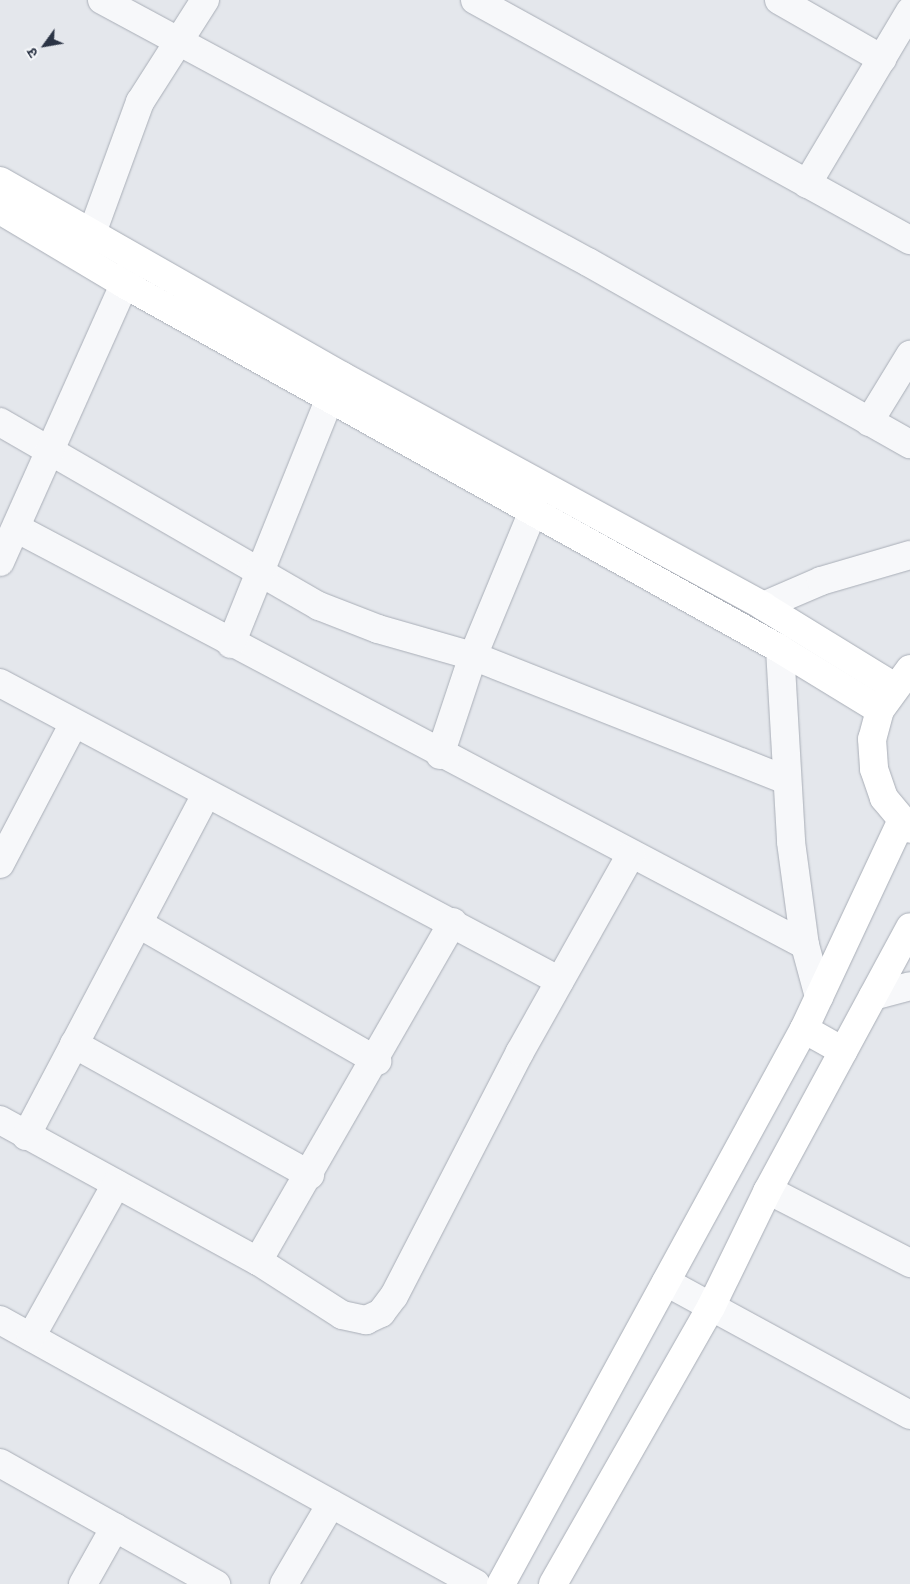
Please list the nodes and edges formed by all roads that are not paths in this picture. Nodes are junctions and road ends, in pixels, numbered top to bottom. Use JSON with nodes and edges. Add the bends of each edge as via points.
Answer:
{"nodes":[{"id":1,"x":102,"y":0,"type":"edge"},
{"id":2,"x":205,"y":0,"type":"edge"},
{"id":3,"x":475,"y":0,"type":"edge"},
{"id":4,"x":778,"y":0,"type":"edge"},
{"id":5,"x":910,"y":11,"type":"edge"},
{"id":6,"x":176,"y":41,"type":"junction"},
{"id":7,"x":882,"y":59,"type":"junction"},
{"id":8,"x":0,"y":181,"type":"edge"},
{"id":9,"x":807,"y":184,"type":"junction"},
{"id":10,"x":0,"y":210,"type":"edge"},
{"id":11,"x":910,"y":240,"type":"edge"},
{"id":12,"x":85,"y":244,"type":"junction"},
{"id":13,"x":135,"y":260,"type":"junction"},
{"id":14,"x":124,"y":284,"type":"junction"},
{"id":15,"x":910,"y":355,"type":"edge"},
{"id":16,"x":330,"y":398,"type":"junction"},
{"id":17,"x":0,"y":422,"type":"edge"},
{"id":18,"x":869,"y":422,"type":"junction"},
{"id":19,"x":910,"y":444,"type":"edge"},
{"id":20,"x":48,"y":450,"type":"junction"},
{"id":21,"x":534,"y":510,"type":"junction"},
{"id":22,"x":18,"y":529,"type":"junction"},
{"id":23,"x":910,"y":554,"type":"edge"},
{"id":24,"x":0,"y":562,"type":"edge"},
{"id":25,"x":261,"y":573,"type":"junction"},
{"id":26,"x":762,"y":606,"type":"junction"},
{"id":27,"x":231,"y":644,"type":"junction"},
{"id":28,"x":780,"y":649,"type":"junction"},
{"id":29,"x":473,"y":656,"type":"junction"},
{"id":30,"x":902,"y":677,"type":"edge"},
{"id":31,"x":0,"y":683,"type":"edge"},
{"id":32,"x":880,"y":710,"type":"junction"},
{"id":33,"x":74,"y":723,"type":"junction"},
{"id":34,"x":440,"y":755,"type":"junction"},
{"id":35,"x":784,"y":779,"type":"junction"},
{"id":36,"x":206,"y":794,"type":"junction"},
{"id":37,"x":906,"y":826,"type":"edge"},
{"id":38,"x":632,"y":854,"type":"junction"},
{"id":39,"x":0,"y":864,"type":"edge"},
{"id":40,"x":453,"y":922,"type":"junction"},
{"id":41,"x":139,"y":924,"type":"junction"},
{"id":42,"x":910,"y":928,"type":"edge"},
{"id":43,"x":804,"y":945,"type":"junction"},
{"id":44,"x":560,"y":981,"type":"junction"},
{"id":45,"x":910,"y":986,"type":"edge"},
{"id":46,"x":873,"y":996,"type":"junction"},
{"id":47,"x":819,"y":998,"type":"junction"},
{"id":48,"x":804,"y":1029,"type":"junction"},
{"id":49,"x":74,"y":1044,"type":"junction"},
{"id":50,"x":843,"y":1051,"type":"junction"},
{"id":51,"x":377,"y":1061,"type":"junction"},
{"id":52,"x":0,"y":1120,"type":"edge"},
{"id":53,"x":26,"y":1136,"type":"junction"},
{"id":54,"x":310,"y":1175,"type":"junction"},
{"id":55,"x":116,"y":1184,"type":"junction"},
{"id":56,"x":768,"y":1190,"type":"junction"},
{"id":57,"x":258,"y":1262,"type":"junction"},
{"id":58,"x":910,"y":1263,"type":"edge"},
{"id":59,"x":666,"y":1282,"type":"junction"},
{"id":60,"x":711,"y":1308,"type":"junction"},
{"id":61,"x":0,"y":1320,"type":"edge"},
{"id":62,"x":31,"y":1337,"type":"junction"},
{"id":63,"x":910,"y":1415,"type":"edge"},
{"id":64,"x":0,"y":1463,"type":"edge"},
{"id":65,"x":331,"y":1504,"type":"junction"},
{"id":66,"x":115,"y":1528,"type":"junction"},
{"id":67,"x":83,"y":1584,"type":"edge"},
{"id":68,"x":216,"y":1584,"type":"edge"},
{"id":69,"x":284,"y":1584,"type":"edge"},
{"id":70,"x":476,"y":1584,"type":"edge"},
{"id":71,"x":501,"y":1584,"type":"edge"},
{"id":72,"x":553,"y":1584,"type":"edge"}],
"edges":[{"from":1,"to":6,"type":"street"},
{"from":2,"to":6,"type":"street"},
{"from":3,"to":9,"type":"street"},
{"from":4,"to":7,"type":"street"},
{"from":5,"to":7,"type":"street"},
{"from":6,"to":12,"type":"street","via":[[140,102]]},
{"from":6,"to":18,"type":"street","via":[[588,262]]},
{"from":7,"to":9,"type":"street"},
{"from":8,"to":12,"type":"main road"},
{"from":9,"to":11,"type":"street"},
{"from":10,"to":12,"type":"main road"},
{"from":12,"to":13,"type":"main road"},
{"from":12,"to":14,"type":"main road"},
{"from":13,"to":14,"type":"street"},
{"from":13,"to":26,"type":"main road"},
{"from":14,"to":16,"type":"main road"},
{"from":14,"to":20,"type":"street"},
{"from":15,"to":18,"type":"street"},
{"from":16,"to":21,"type":"main road"},
{"from":16,"to":25,"type":"street"},
{"from":17,"to":20,"type":"street"},
{"from":18,"to":19,"type":"street"},
{"from":20,"to":22,"type":"street"},
{"from":20,"to":25,"type":"street"},
{"from":21,"to":28,"type":"main road"},
{"from":21,"to":29,"type":"street"},
{"from":22,"to":24,"type":"street"},
{"from":22,"to":27,"type":"street"},
{"from":23,"to":26,"type":"street","via":[[821,581]]},
{"from":25,"to":27,"type":"street"},
{"from":25,"to":29,"type":"street","via":[[320,606],[369,626]]},
{"from":26,"to":30,"type":"main road"},
{"from":27,"to":34,"type":"street"},
{"from":28,"to":32,"type":"main road"},
{"from":28,"to":35,"type":"street"},
{"from":29,"to":34,"type":"street"},
{"from":29,"to":35,"type":"street"},
{"from":30,"to":32,"type":"main road"},
{"from":31,"to":33,"type":"street"},
{"from":32,"to":37,"type":"main road","via":[[872,739],[874,769],[884,798]]},
{"from":33,"to":36,"type":"street"},
{"from":33,"to":39,"type":"street"},
{"from":34,"to":38,"type":"street"},
{"from":35,"to":43,"type":"street"},
{"from":36,"to":40,"type":"street"},
{"from":36,"to":41,"type":"street"},
{"from":37,"to":47,"type":"main road"},
{"from":38,"to":43,"type":"street"},
{"from":38,"to":44,"type":"street"},
{"from":40,"to":44,"type":"street"},
{"from":40,"to":51,"type":"street"},
{"from":41,"to":49,"type":"street"},
{"from":41,"to":51,"type":"street"},
{"from":42,"to":46,"type":"main road"},
{"from":43,"to":47,"type":"street"},
{"from":44,"to":57,"type":"street","via":[[394,1296],[381,1313],[366,1320],[342,1315]]},
{"from":45,"to":46,"type":"street"},
{"from":46,"to":50,"type":"main road"},
{"from":47,"to":48,"type":"main road"},
{"from":48,"to":50,"type":"main road"},
{"from":48,"to":59,"type":"main road"},
{"from":49,"to":53,"type":"street"},
{"from":49,"to":54,"type":"street"},
{"from":50,"to":56,"type":"main road"},
{"from":51,"to":54,"type":"street"},
{"from":52,"to":53,"type":"street"},
{"from":53,"to":55,"type":"street"},
{"from":54,"to":57,"type":"street"},
{"from":55,"to":57,"type":"street"},
{"from":55,"to":62,"type":"street"},
{"from":56,"to":58,"type":"street"},
{"from":56,"to":60,"type":"main road"},
{"from":59,"to":60,"type":"street"},
{"from":59,"to":71,"type":"main road"},
{"from":60,"to":63,"type":"street"},
{"from":60,"to":72,"type":"main road"},
{"from":61,"to":62,"type":"street"},
{"from":62,"to":65,"type":"street"},
{"from":64,"to":66,"type":"street"},
{"from":65,"to":69,"type":"street"},
{"from":65,"to":70,"type":"street"},
{"from":66,"to":67,"type":"street"},
{"from":66,"to":68,"type":"street"}]}
